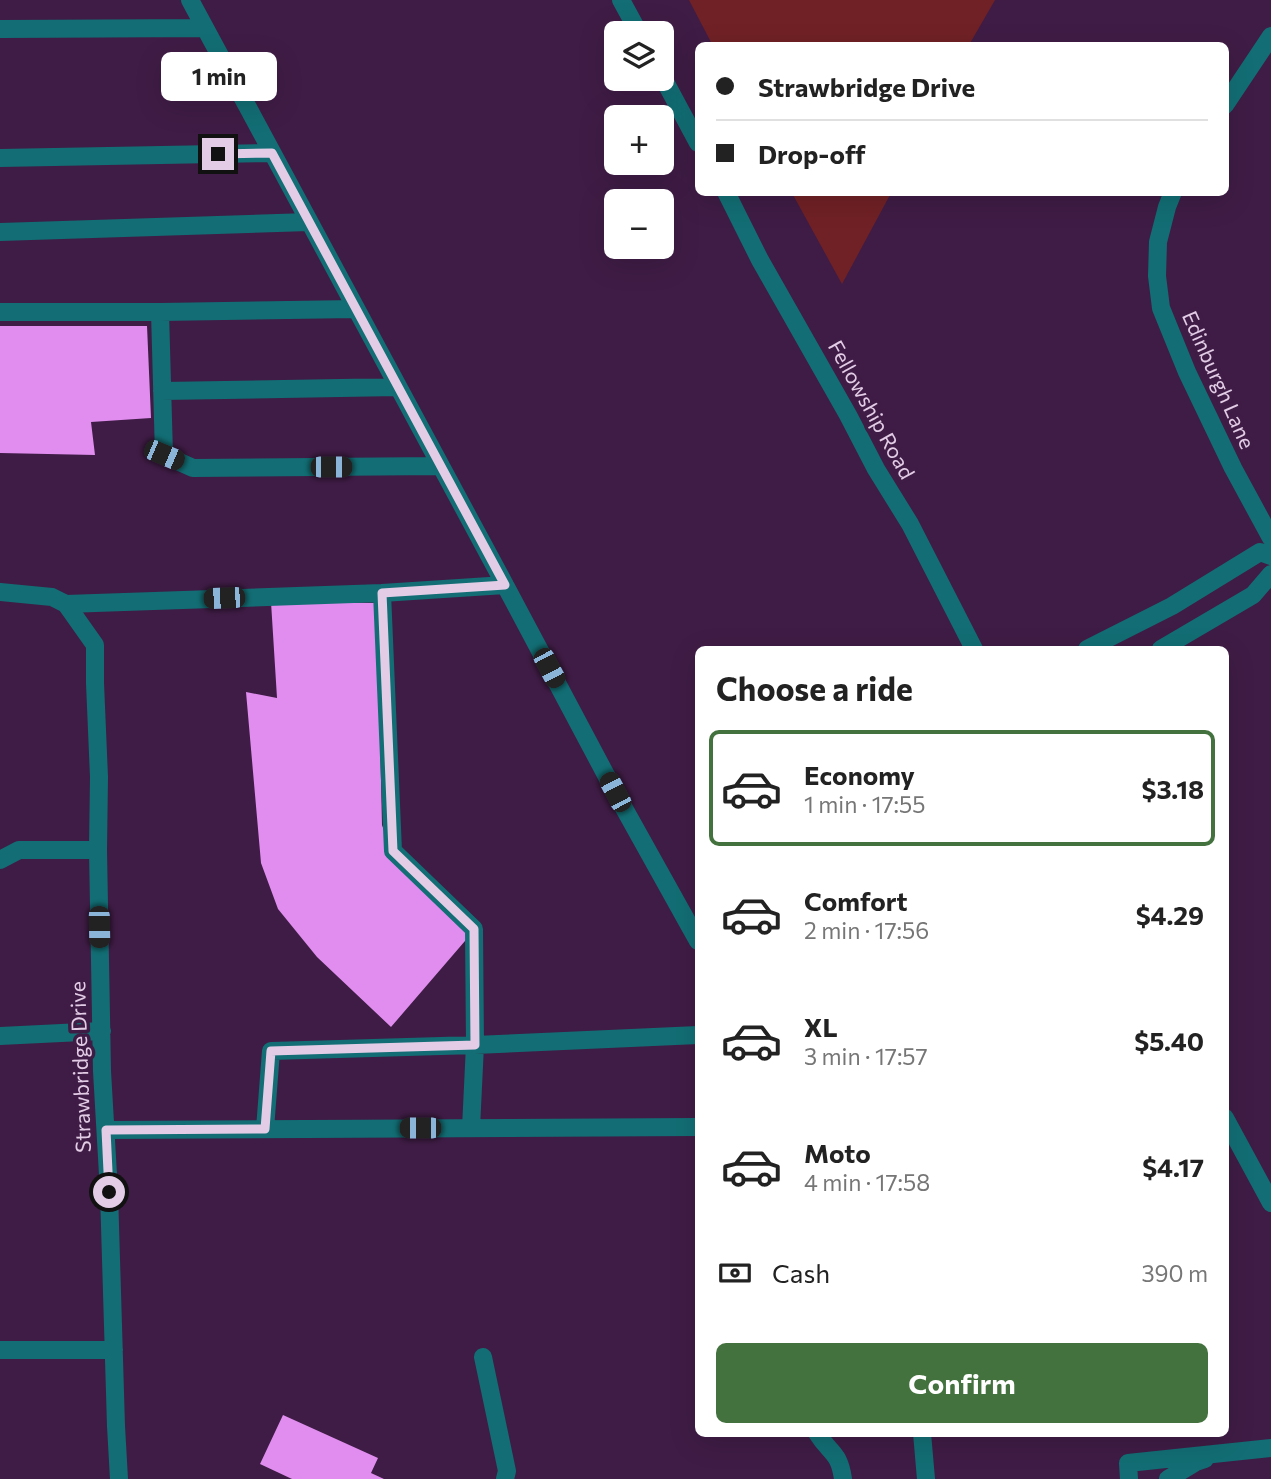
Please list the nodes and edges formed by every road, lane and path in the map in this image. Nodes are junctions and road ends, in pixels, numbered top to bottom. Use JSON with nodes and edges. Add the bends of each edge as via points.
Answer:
{"nodes":[{"id":1,"x":190,"y":0,"type":"edge"},
{"id":2,"x":621,"y":0,"type":"edge"},
{"id":3,"x":632,"y":21,"type":"edge"},
{"id":4,"x":205,"y":28,"type":"junction"},
{"id":5,"x":0,"y":29,"type":"edge"},
{"id":6,"x":1271,"y":36,"type":"edge"},
{"id":7,"x":670,"y":91,"type":"edge"},
{"id":8,"x":1229,"y":99,"type":"edge"},
{"id":9,"x":695,"y":136,"type":"edge"},
{"id":10,"x":272,"y":153,"type":"junction"},
{"id":11,"x":0,"y":158,"type":"edge"},
{"id":12,"x":728,"y":196,"type":"edge"},
{"id":13,"x":1171,"y":196,"type":"edge"},
{"id":14,"x":309,"y":222,"type":"junction"},
{"id":15,"x":0,"y":232,"type":"edge"},
{"id":16,"x":356,"y":309,"type":"junction"},
{"id":17,"x":0,"y":312,"type":"edge"},
{"id":18,"x":160,"y":312,"type":"junction"},
{"id":19,"x":398,"y":387,"type":"junction"},
{"id":20,"x":162,"y":391,"type":"junction"},
{"id":21,"x":441,"y":466,"type":"junction"},
{"id":22,"x":1271,"y":538,"type":"edge"},
{"id":23,"x":1271,"y":556,"type":"edge"},
{"id":24,"x":1271,"y":575,"type":"edge"},
{"id":25,"x":505,"y":585,"type":"junction"},
{"id":26,"x":0,"y":592,"type":"edge"},
{"id":27,"x":382,"y":593,"type":"junction"},
{"id":28,"x":66,"y":604,"type":"junction"},
{"id":29,"x":972,"y":646,"type":"edge"},
{"id":30,"x":1093,"y":646,"type":"edge"},
{"id":31,"x":1166,"y":646,"type":"edge"},
{"id":32,"x":98,"y":850,"type":"junction"},
{"id":33,"x":0,"y":860,"type":"edge"},
{"id":34,"x":695,"y":935,"type":"edge"},
{"id":35,"x":102,"y":1031,"type":"junction"},
{"id":36,"x":695,"y":1035,"type":"edge"},
{"id":37,"x":0,"y":1036,"type":"edge"},
{"id":38,"x":475,"y":1045,"type":"junction"},
{"id":39,"x":1229,"y":1125,"type":"edge"},
{"id":40,"x":695,"y":1127,"type":"edge"},
{"id":41,"x":471,"y":1128,"type":"junction"},
{"id":42,"x":265,"y":1129,"type":"junction"},
{"id":43,"x":106,"y":1130,"type":"junction"},
{"id":44,"x":1271,"y":1203,"type":"edge"},
{"id":45,"x":0,"y":1350,"type":"edge"},
{"id":46,"x":114,"y":1350,"type":"junction"},
{"id":47,"x":482,"y":1357,"type":"dead end"},
{"id":48,"x":820,"y":1437,"type":"edge"},
{"id":49,"x":922,"y":1437,"type":"edge"},
{"id":50,"x":1271,"y":1448,"type":"edge"},
{"id":51,"x":1222,"y":1453,"type":"junction"},
{"id":52,"x":1196,"y":1462,"type":"junction"},
{"id":53,"x":119,"y":1479,"type":"edge"},
{"id":54,"x":505,"y":1479,"type":"edge"},
{"id":55,"x":842,"y":1479,"type":"edge"},
{"id":56,"x":926,"y":1479,"type":"edge"},
{"id":57,"x":1129,"y":1479,"type":"edge"},
{"id":58,"x":1153,"y":1479,"type":"edge"},
{"id":59,"x":1168,"y":1479,"type":"edge"}],
"edges":[{"from":1,"to":4,"type":"street"},
{"from":2,"to":3,"type":"street"},
{"from":4,"to":5,"type":"street"},
{"from":4,"to":10,"type":"street"},
{"from":6,"to":8,"type":"street"},
{"from":7,"to":9,"type":"street"},
{"from":10,"to":11,"type":"street"},
{"from":10,"to":14,"type":"street"},
{"from":12,"to":29,"type":"street","name":"Fellowship Road"},
{"from":13,"to":22,"type":"street","name":"Edinburgh Lane","via":[[1158,242],[1161,308],[1192,383]]},
{"from":14,"to":15,"type":"street"},
{"from":14,"to":16,"type":"street"},
{"from":16,"to":18,"type":"street"},
{"from":16,"to":19,"type":"street"},
{"from":17,"to":18,"type":"street"},
{"from":18,"to":20,"type":"street"},
{"from":19,"to":20,"type":"street"},
{"from":19,"to":21,"type":"street"},
{"from":20,"to":21,"type":"street","via":[[164,455],[193,468]]},
{"from":21,"to":25,"type":"street"},
{"from":23,"to":30,"type":"street","via":[[1260,552],[1172,606]]},
{"from":24,"to":31,"type":"street","via":[[1253,595]]},
{"from":25,"to":27,"type":"street"},
{"from":25,"to":34,"type":"street"},
{"from":26,"to":28,"type":"street","via":[[52,597]]},
{"from":27,"to":28,"type":"street"},
{"from":27,"to":38,"type":"street","via":[[393,851],[474,929]]},
{"from":28,"to":32,"type":"street","name":"Strawbridge Drive","via":[[95,645]]},
{"from":32,"to":33,"type":"street","via":[[19,850]]},
{"from":32,"to":35,"type":"street","name":"Strawbridge Drive"},
{"from":35,"to":37,"type":"street"},
{"from":35,"to":43,"type":"street","name":"Strawbridge Drive"},
{"from":36,"to":38,"type":"street"},
{"from":38,"to":41,"type":"street"},
{"from":38,"to":42,"type":"street","via":[[271,1051]]},
{"from":39,"to":44,"type":"street"},
{"from":40,"to":41,"type":"street"},
{"from":41,"to":42,"type":"street"},
{"from":42,"to":43,"type":"street"},
{"from":43,"to":46,"type":"street","name":"Strawbridge Drive"},
{"from":45,"to":46,"type":"street"},
{"from":46,"to":53,"type":"street","name":"Strawbridge Drive"},
{"from":47,"to":54,"type":"street"},
{"from":48,"to":55,"type":"street","via":[[841,1464]]},
{"from":49,"to":56,"type":"street"},
{"from":50,"to":51,"type":"street"},
{"from":51,"to":52,"type":"street"},
{"from":51,"to":57,"type":"street","via":[[1128,1463]]},
{"from":52,"to":58,"type":"street"},
{"from":52,"to":59,"type":"street"}]}
